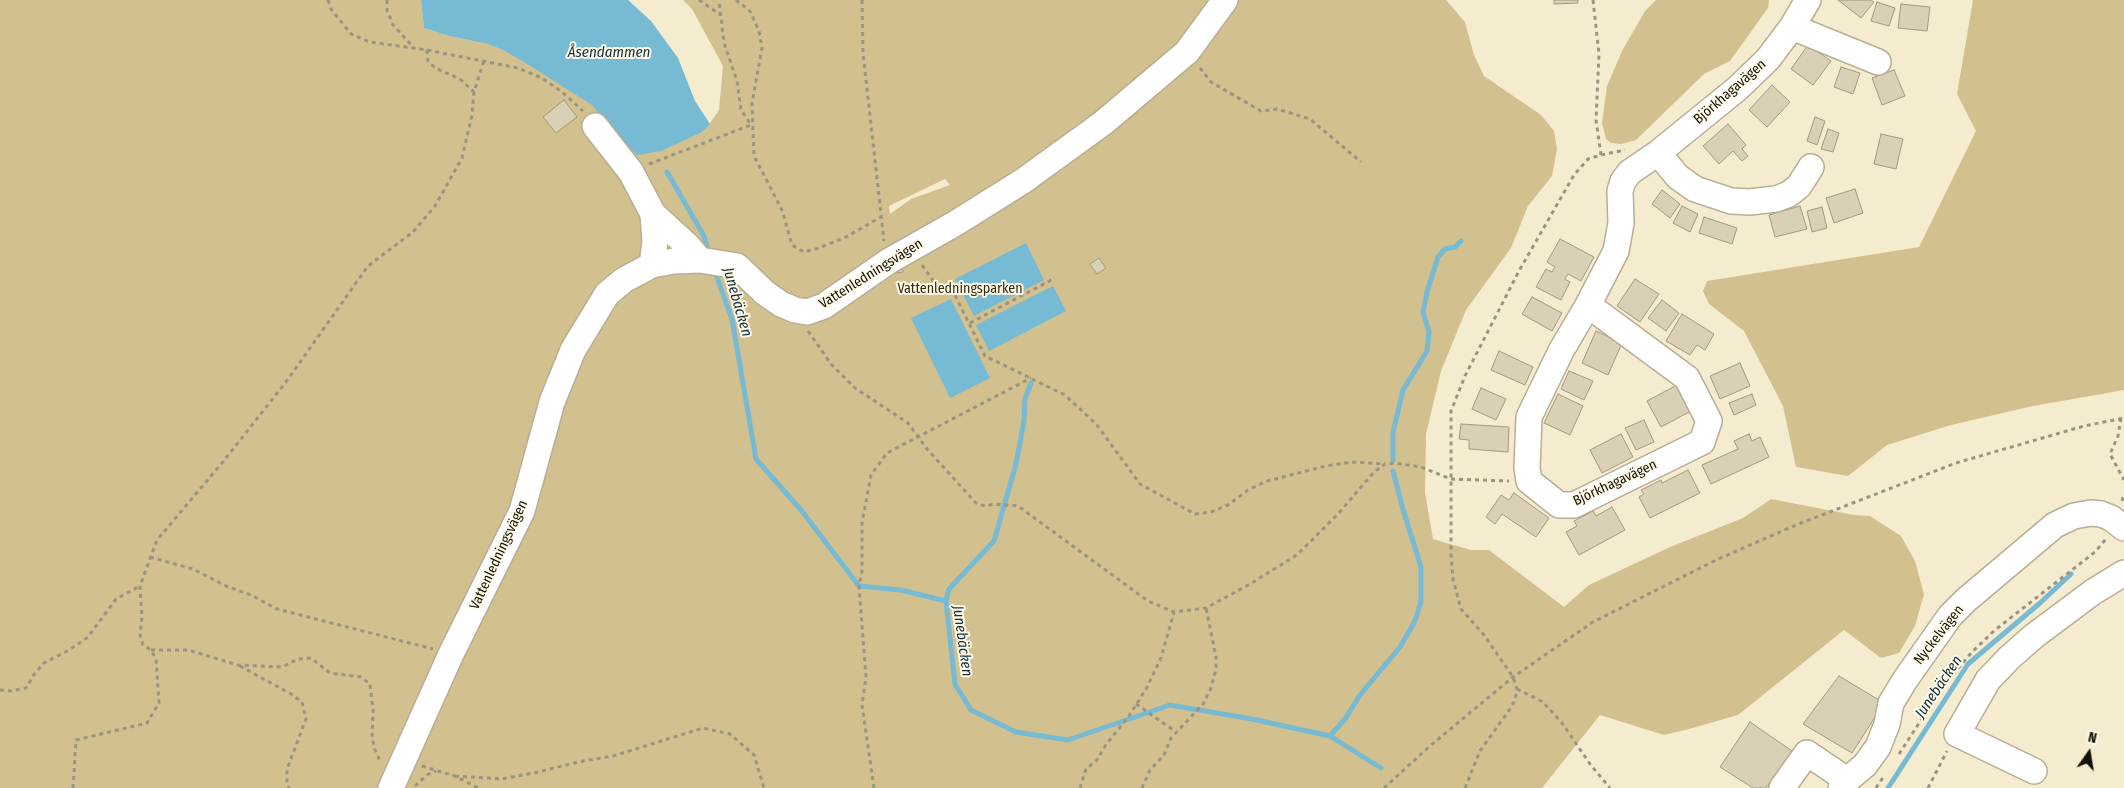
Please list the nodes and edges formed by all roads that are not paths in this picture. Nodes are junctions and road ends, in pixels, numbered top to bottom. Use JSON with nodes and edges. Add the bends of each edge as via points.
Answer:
{"nodes":[{"id":1,"x":1225,"y":0,"type":"edge"},
{"id":2,"x":1808,"y":0,"type":"edge"},
{"id":3,"x":1792,"y":28,"type":"junction"},
{"id":4,"x":1878,"y":62,"type":"dead end"},
{"id":5,"x":595,"y":126,"type":"road end"},
{"id":6,"x":1658,"y":153,"type":"junction"},
{"id":7,"x":1811,"y":167,"type":"dead end"},
{"id":8,"x":653,"y":214,"type":"junction"},
{"id":9,"x":700,"y":260,"type":"junction"},
{"id":10,"x":652,"y":265,"type":"junction"},
{"id":11,"x":1588,"y":305,"type":"junction"},
{"id":12,"x":2124,"y":528,"type":"edge"},
{"id":13,"x":2124,"y":573,"type":"edge"},
{"id":14,"x":2034,"y":771,"type":"dead end"},
{"id":15,"x":1844,"y":784,"type":"edge"},
{"id":16,"x":398,"y":787,"type":"edge"},
{"id":17,"x":1782,"y":788,"type":"edge"}],
"edges":[{"from":1,"to":9,"type":"street","name":"Vattenledningsvägen","via":[[1187,52],[1102,123],[1023,181],[889,261],[824,306],[807,312],[795,310],[781,304],[737,266]]},
{"from":2,"to":3,"type":"street","name":"Björkhagavägen"},
{"from":3,"to":4,"type":"street"},
{"from":3,"to":6,"type":"street","name":"Björkhagavägen","via":[[1768,59],[1738,88]]},
{"from":5,"to":8,"type":"street","via":[[631,172]]},
{"from":6,"to":7,"type":"street","via":[[1678,177],[1695,189],[1731,201],[1776,199],[1789,194],[1799,186]]},
{"from":6,"to":11,"type":"street","name":"Björkhagavägen","via":[[1630,172],[1623,181],[1616,251]]},
{"from":8,"to":9,"type":"street"},
{"from":8,"to":10,"type":"street","via":[[655,242]]},
{"from":9,"to":10,"type":"street","name":"Vattenledningsvägen"},
{"from":10,"to":16,"type":"street","name":"Vattenledningsvägen","via":[[624,280],[608,294],[573,350],[552,402],[522,511],[451,654]]},
{"from":11,"to":11,"type":"street","name":"Björkhagavägen","via":[[1688,378],[1709,421],[1702,442],[1574,505],[1559,505],[1529,481],[1529,417],[1560,351]]},
{"from":12,"to":15,"type":"street","name":"Nyckelvägen","via":[[2111,518],[2091,513],[2054,525],[1966,600],[1950,616],[1891,703],[1878,747],[1865,765]]},
{"from":13,"to":14,"type":"street","via":[[2093,592],[2010,657],[1988,680],[1957,734]]},
{"from":15,"to":17,"type":"street","name":"Nyckelvägen","via":[[1807,753]]}]}
